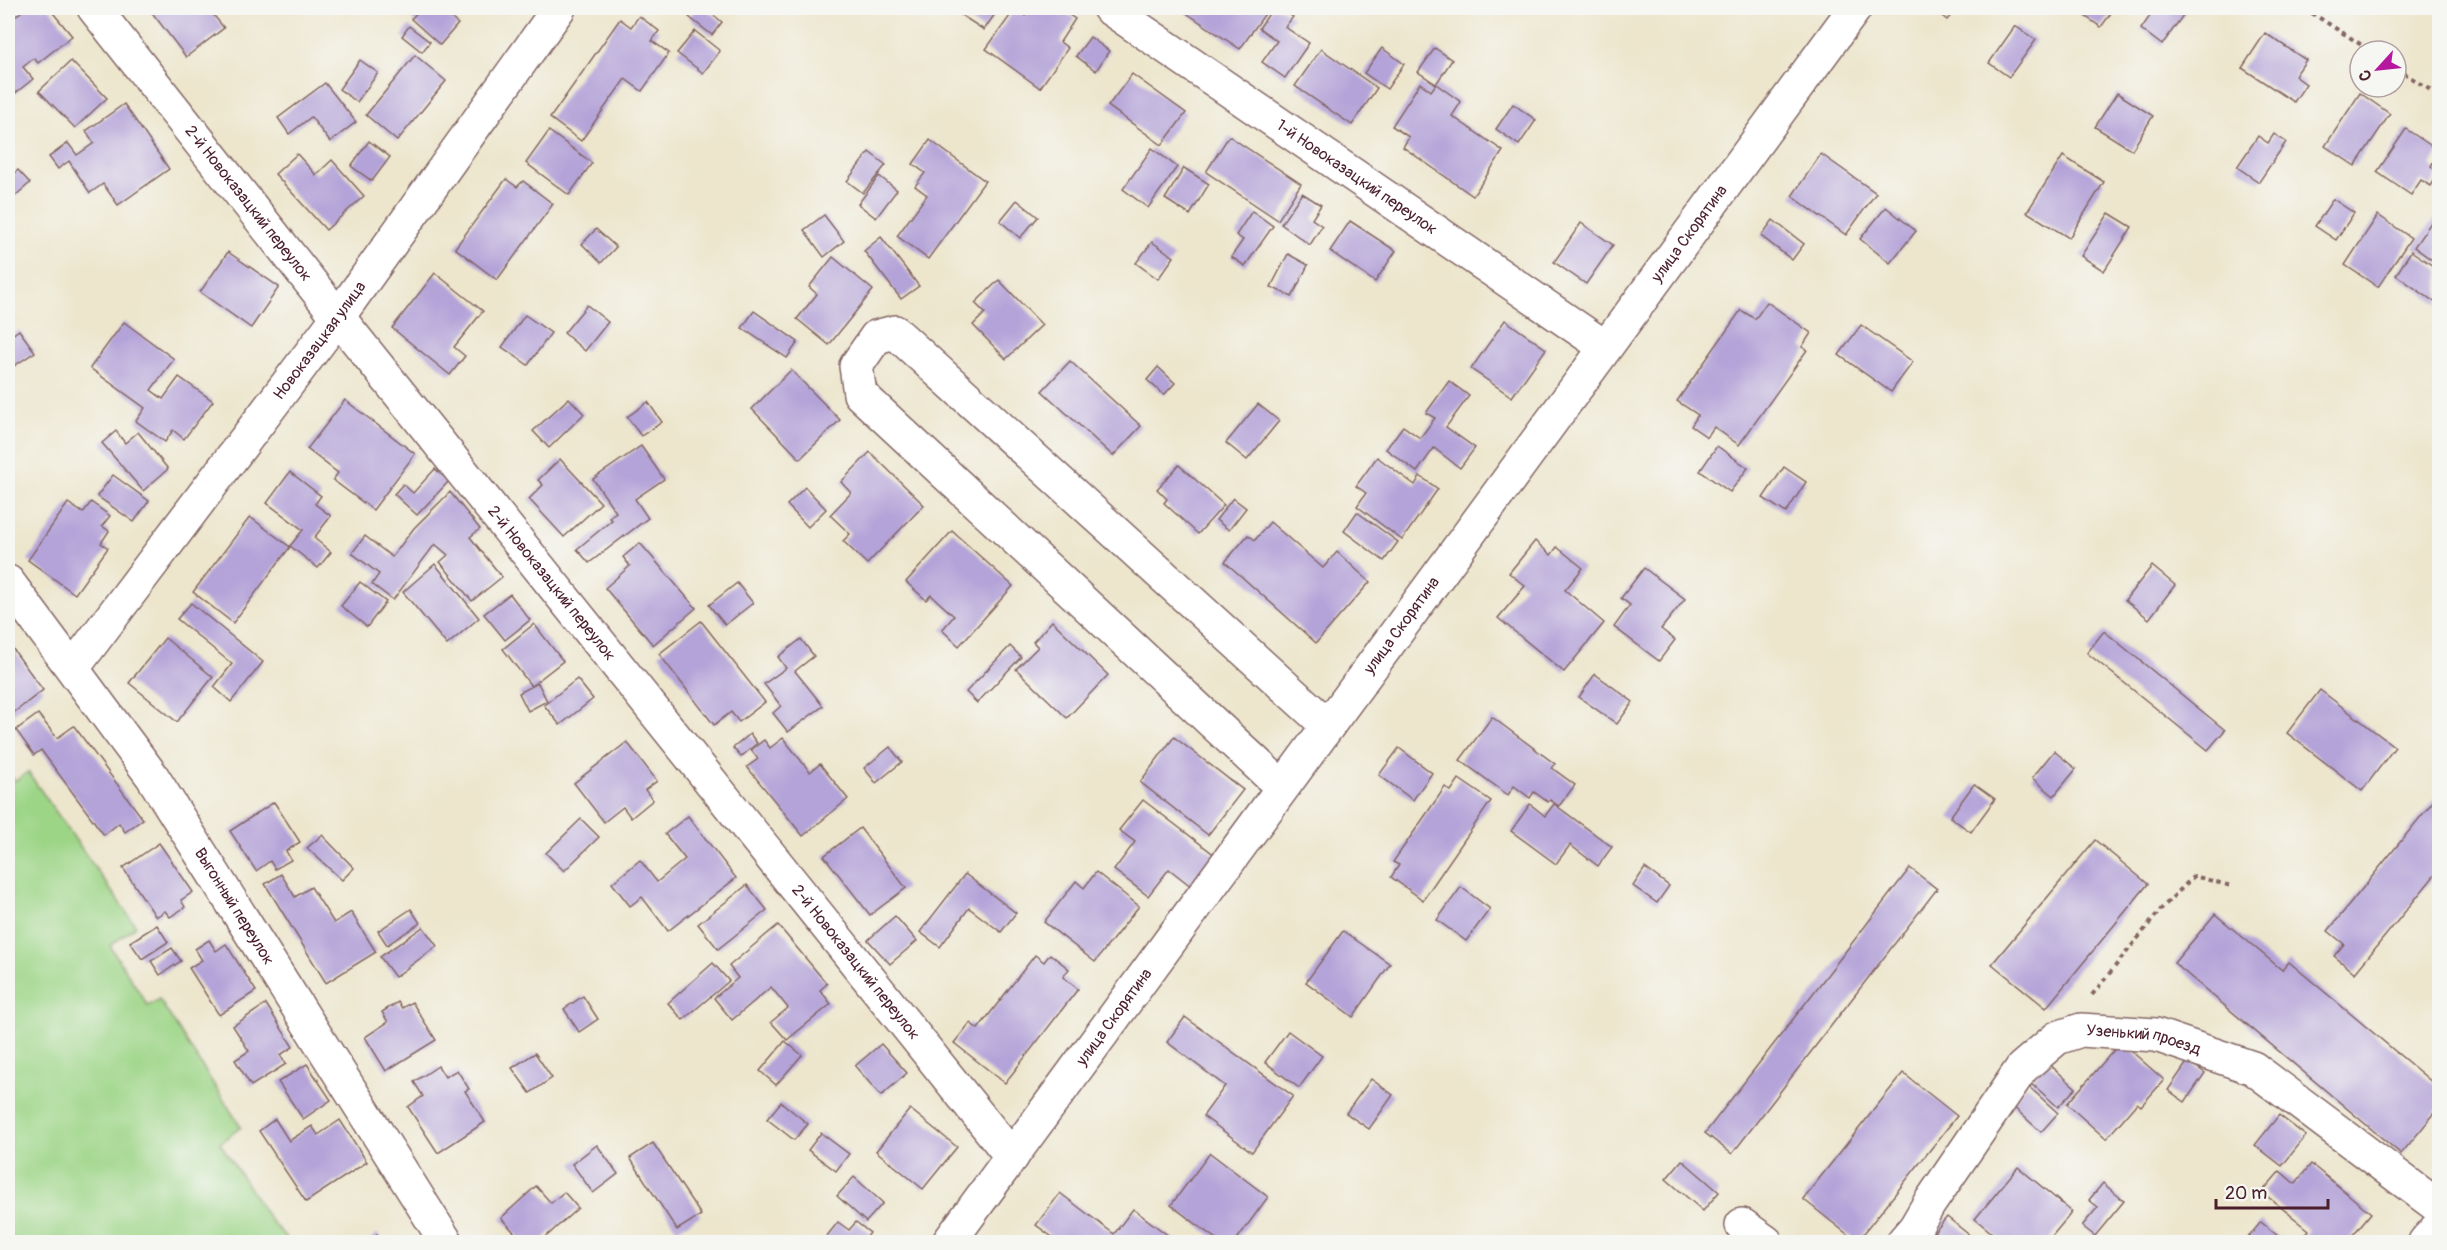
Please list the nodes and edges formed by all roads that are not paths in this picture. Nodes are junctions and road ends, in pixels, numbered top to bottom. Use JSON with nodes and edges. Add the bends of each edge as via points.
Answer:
{"nodes":[{"id":1,"x":94,"y":8,"type":"edge"},
{"id":2,"x":559,"y":8,"type":"edge"},
{"id":3,"x":1109,"y":8,"type":"edge"},
{"id":4,"x":1855,"y":8,"type":"edge"},
{"id":5,"x":338,"y":316,"type":"junction"},
{"id":6,"x":1605,"y":347,"type":"junction"},
{"id":7,"x":8,"y":582,"type":"edge"},
{"id":8,"x":73,"y":668,"type":"junction"},
{"id":9,"x":1328,"y":726,"type":"junction"},
{"id":10,"x":1282,"y":788,"type":"junction"},
{"id":11,"x":1012,"y":1157,"type":"junction"},
{"id":12,"x":2439,"y":1208,"type":"edge"},
{"id":13,"x":2439,"y":1225,"type":"edge"},
{"id":14,"x":446,"y":1242,"type":"edge"},
{"id":15,"x":950,"y":1242,"type":"edge"},
{"id":16,"x":1903,"y":1242,"type":"edge"},
{"id":17,"x":2425,"y":1242,"type":"edge"}],
"edges":[{"from":1,"to":5,"type":"street","name":"2-й Новоказацкий переулок"},
{"from":2,"to":5,"type":"street","name":"Новоказацкая улица"},
{"from":3,"to":6,"type":"street","name":"1-й Новоказацкий переулок"},
{"from":4,"to":6,"type":"street","name":"улица Скорятина"},
{"from":5,"to":8,"type":"street","name":"Новоказацкая улица"},
{"from":5,"to":11,"type":"street","name":"2-й Новоказацкий переулок"},
{"from":6,"to":9,"type":"street","name":"улица Скорятина"},
{"from":7,"to":8,"type":"street","name":"Выгонный переулок"},
{"from":8,"to":14,"type":"street","name":"Выгонный переулок","via":[[153,776]]},
{"from":9,"to":10,"type":"street","name":"улица Скорятина"},
{"from":9,"to":10,"type":"street","via":[[895,332],[876,337],[856,366],[860,394]]},
{"from":10,"to":11,"type":"street","name":"улица Скорятина"},
{"from":11,"to":15,"type":"street","name":"улица Скорятина"},
{"from":12,"to":16,"type":"street","name":"Узенький проезд","via":[[2253,1068],[2156,1035],[2081,1030],[2057,1038],[2022,1068]]},
{"from":13,"to":17,"type":"street"}]}
